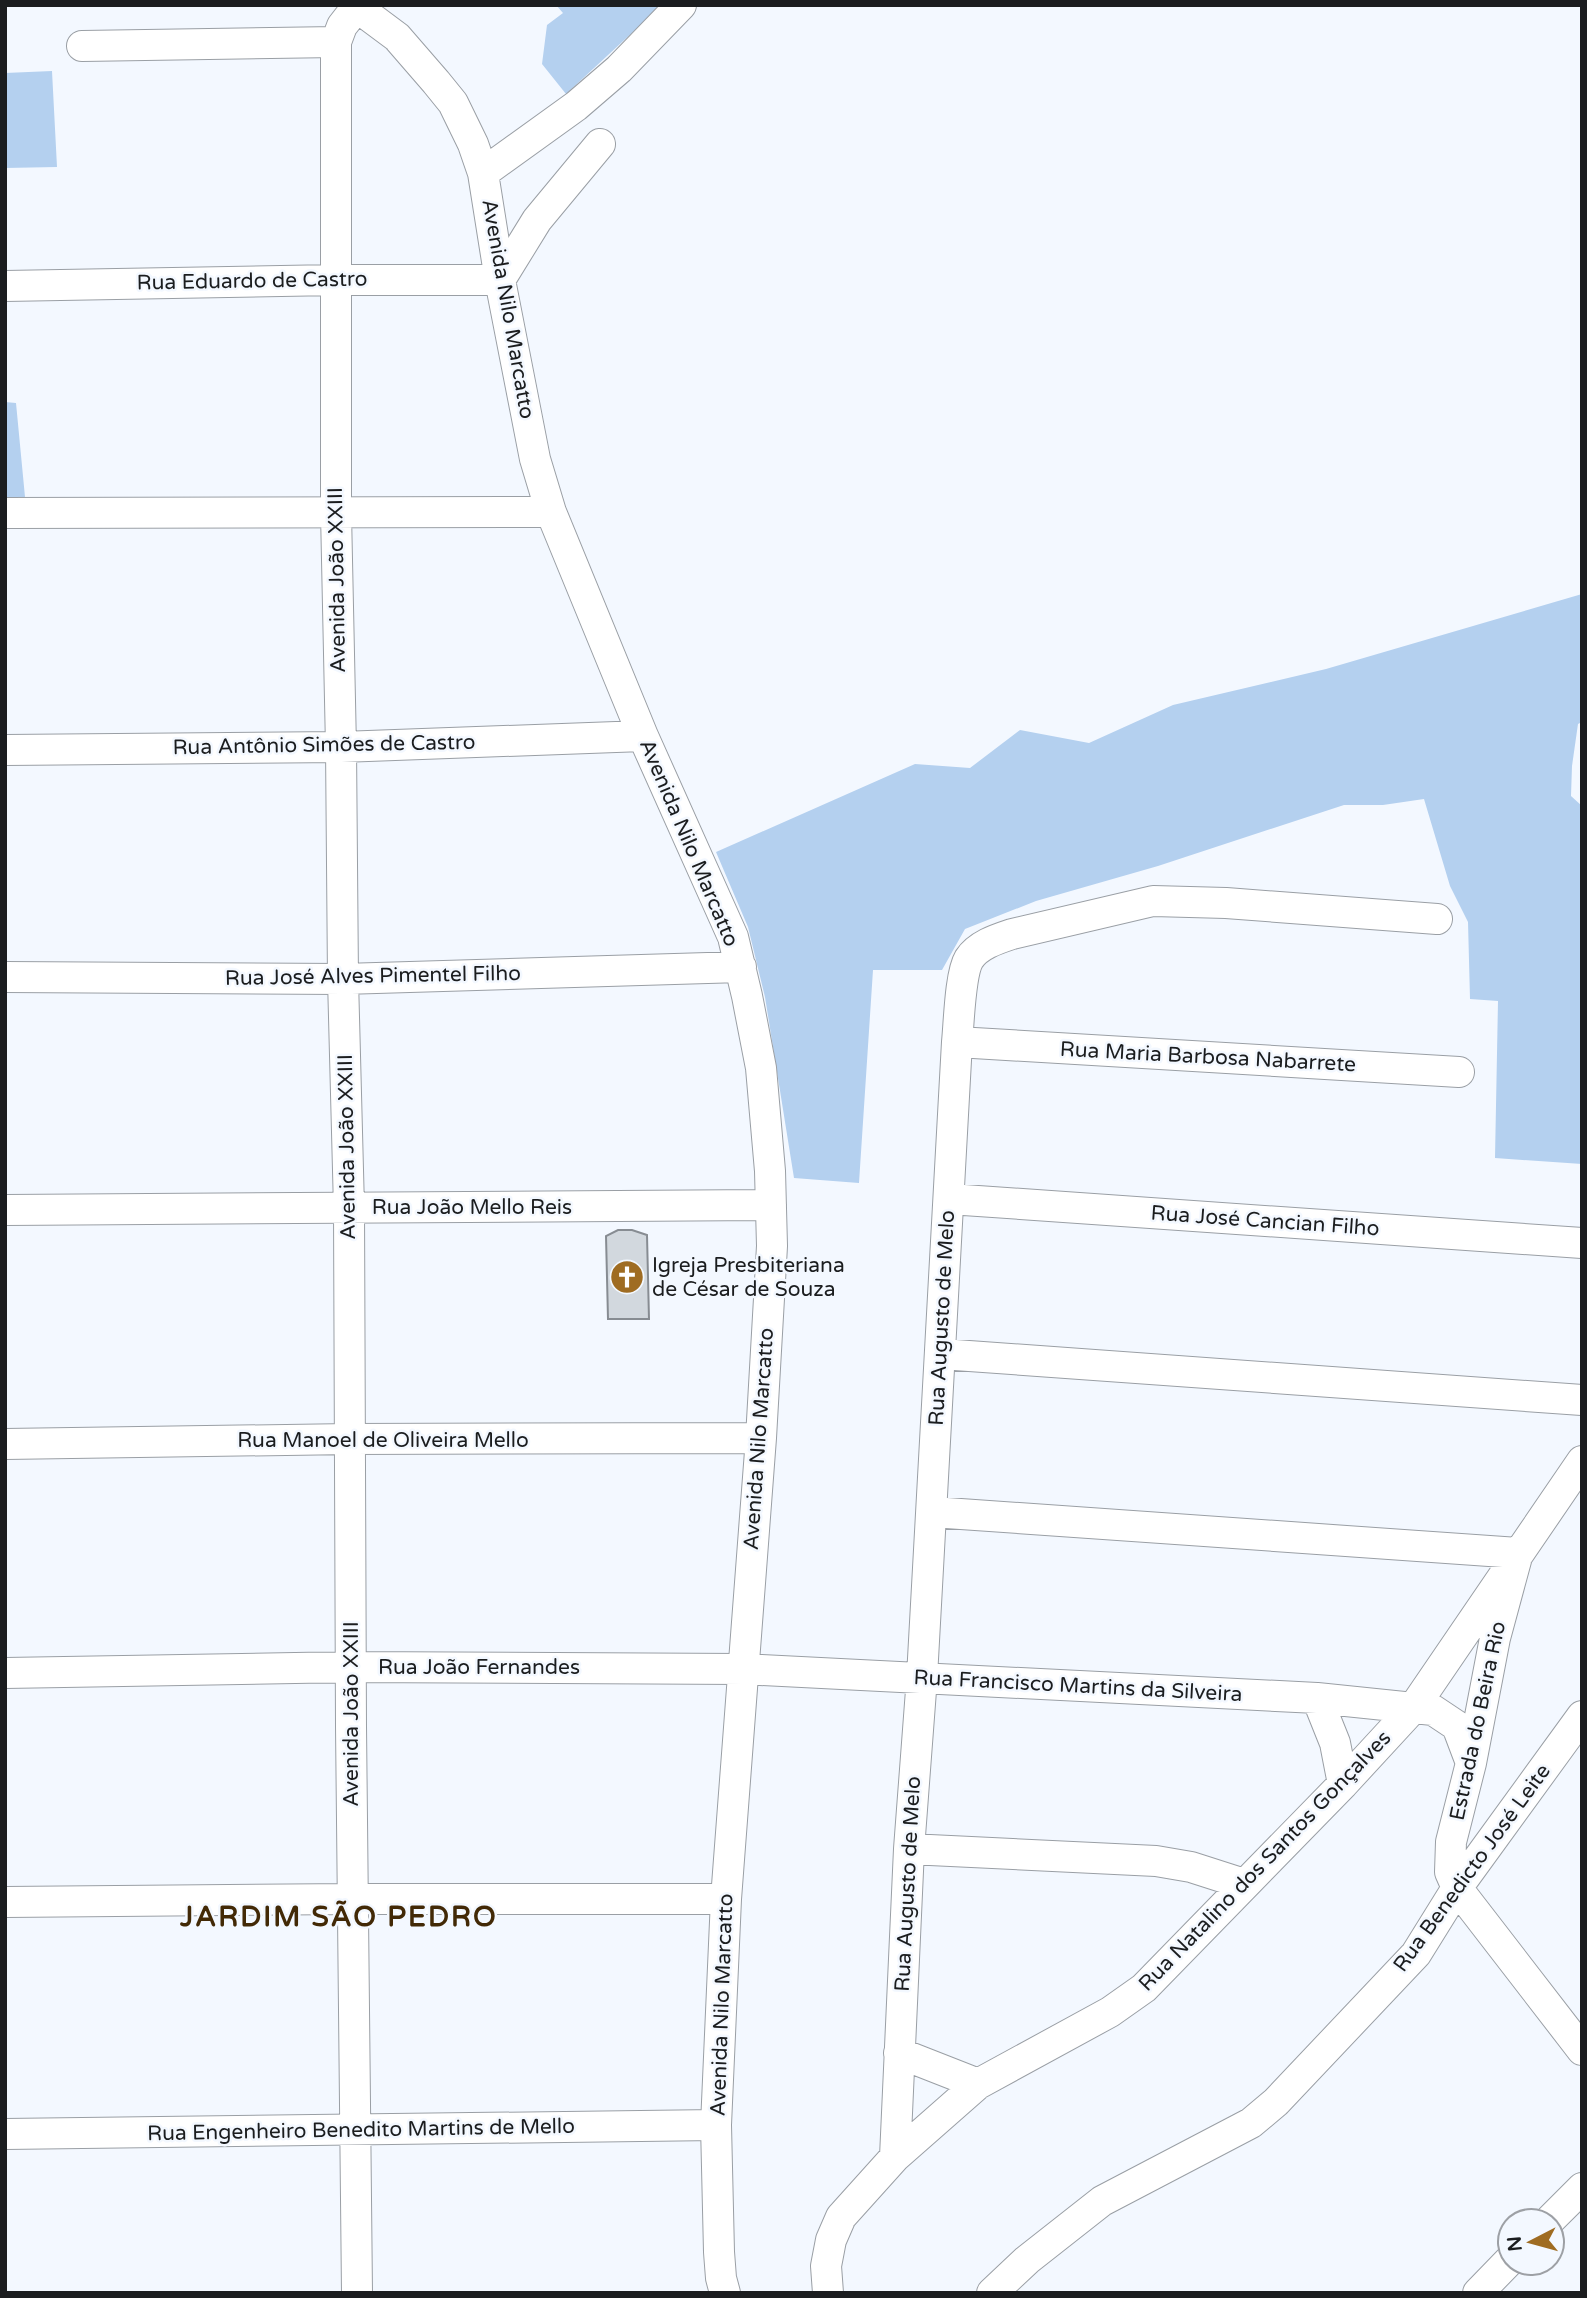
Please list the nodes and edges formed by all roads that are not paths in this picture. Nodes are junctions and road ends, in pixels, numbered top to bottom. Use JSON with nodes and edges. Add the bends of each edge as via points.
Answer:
{"nodes":[{"id":1,"x":681,"y":5,"type":"edge"},
{"id":2,"x":355,"y":6,"type":"edge"},
{"id":3,"x":336,"y":41,"type":"junction"},
{"id":4,"x":82,"y":46,"type":"dead end"},
{"id":5,"x":600,"y":144,"type":"dead end"},
{"id":6,"x":483,"y":173,"type":"junction"},
{"id":7,"x":335,"y":279,"type":"junction"},
{"id":8,"x":500,"y":279,"type":"junction"},
{"id":9,"x":5,"y":286,"type":"edge"},
{"id":10,"x":551,"y":512,"type":"junction"},
{"id":11,"x":5,"y":513,"type":"edge"},
{"id":12,"x":336,"y":513,"type":"junction"},
{"id":13,"x":643,"y":736,"type":"junction"},
{"id":14,"x":341,"y":747,"type":"junction"},
{"id":15,"x":5,"y":750,"type":"edge"},
{"id":16,"x":1437,"y":919,"type":"dead end"},
{"id":17,"x":741,"y":968,"type":"junction"},
{"id":18,"x":5,"y":977,"type":"edge"},
{"id":19,"x":343,"y":979,"type":"junction"},
{"id":20,"x":957,"y":1042,"type":"junction"},
{"id":21,"x":1459,"y":1072,"type":"dead end"},
{"id":22,"x":949,"y":1199,"type":"junction"},
{"id":23,"x":772,"y":1205,"type":"junction"},
{"id":24,"x":349,"y":1208,"type":"junction"},
{"id":25,"x":5,"y":1210,"type":"edge"},
{"id":26,"x":1582,"y":1243,"type":"edge"},
{"id":27,"x":941,"y":1354,"type":"junction"},
{"id":28,"x":1582,"y":1400,"type":"edge"},
{"id":29,"x":761,"y":1438,"type":"junction"},
{"id":30,"x":350,"y":1439,"type":"junction"},
{"id":31,"x":5,"y":1444,"type":"edge"},
{"id":32,"x":1582,"y":1461,"type":"edge"},
{"id":33,"x":932,"y":1512,"type":"junction"},
{"id":34,"x":1518,"y":1553,"type":"junction"},
{"id":35,"x":350,"y":1667,"type":"junction"},
{"id":36,"x":742,"y":1669,"type":"junction"},
{"id":37,"x":5,"y":1673,"type":"edge"},
{"id":38,"x":922,"y":1677,"type":"junction"},
{"id":39,"x":1317,"y":1698,"type":"junction"},
{"id":40,"x":1414,"y":1707,"type":"junction"},
{"id":41,"x":1582,"y":1716,"type":"edge"},
{"id":42,"x":1469,"y":1719,"type":"junction"},
{"id":43,"x":1343,"y":1784,"type":"junction"},
{"id":44,"x":909,"y":1849,"type":"junction"},
{"id":45,"x":1244,"y":1884,"type":"junction"},
{"id":46,"x":1457,"y":1888,"type":"junction"},
{"id":47,"x":352,"y":1899,"type":"junction"},
{"id":48,"x":726,"y":1899,"type":"junction"},
{"id":49,"x":5,"y":1902,"type":"edge"},
{"id":50,"x":1582,"y":2050,"type":"edge"},
{"id":51,"x":899,"y":2053,"type":"junction"},
{"id":52,"x":978,"y":2084,"type":"junction"},
{"id":53,"x":716,"y":2125,"type":"junction"},
{"id":54,"x":356,"y":2131,"type":"junction"},
{"id":55,"x":5,"y":2134,"type":"edge"},
{"id":56,"x":895,"y":2157,"type":"junction"},
{"id":57,"x":1582,"y":2189,"type":"edge"},
{"id":58,"x":1563,"y":2207,"type":"edge"},
{"id":59,"x":1496,"y":2274,"type":"edge"},
{"id":60,"x":357,"y":2293,"type":"edge"},
{"id":61,"x":725,"y":2293,"type":"edge"},
{"id":62,"x":828,"y":2293,"type":"edge"},
{"id":63,"x":992,"y":2293,"type":"edge"},
{"id":64,"x":1478,"y":2293,"type":"edge"}],
"edges":[{"from":1,"to":6,"type":"street","via":[[602,84]]},
{"from":2,"to":3,"type":"street"},
{"from":2,"to":6,"type":"street","name":"Avenida Nilo Marcatto","via":[[397,37],[453,103]]},
{"from":3,"to":4,"type":"street"},
{"from":3,"to":7,"type":"street","name":"Avenida João XXIII"},
{"from":5,"to":8,"type":"street","via":[[537,220]]},
{"from":6,"to":8,"type":"street","name":"Avenida Nilo Marcatto"},
{"from":7,"to":8,"type":"street","name":"Rua Eduardo de Castro"},
{"from":7,"to":9,"type":"street","name":"Rua Eduardo de Castro"},
{"from":7,"to":12,"type":"street","name":"Avenida João XXIII"},
{"from":8,"to":10,"type":"street","name":"Avenida Nilo Marcatto","via":[[535,458]]},
{"from":10,"to":12,"type":"street"},
{"from":10,"to":13,"type":"street","name":"Avenida Nilo Marcatto"},
{"from":11,"to":12,"type":"street"},
{"from":12,"to":14,"type":"street","name":"Avenida João XXIII"},
{"from":13,"to":14,"type":"street","name":"Rua Antônio Simões de Castro"},
{"from":13,"to":17,"type":"street","name":"Avenida Nilo Marcatto","via":[[733,937]]},
{"from":14,"to":15,"type":"street","name":"Rua Antônio Simões de Castro"},
{"from":14,"to":19,"type":"street","name":"Avenida João XXIII"},
{"from":16,"to":20,"type":"street","name":"Rua Augusto de Melo","via":[[1153,901],[1012,933],[992,940],[970,957]]},
{"from":17,"to":19,"type":"street","name":"Rua José Alves Pimentel Filho"},
{"from":17,"to":23,"type":"street","name":"Avenida Nilo Marcatto","via":[[761,1068]]},
{"from":18,"to":19,"type":"street","name":"Rua José Alves Pimentel Filho"},
{"from":19,"to":24,"type":"street","name":"Avenida João XXIII"},
{"from":20,"to":21,"type":"street","name":"Rua Maria Barbosa Nabarrete"},
{"from":20,"to":22,"type":"street","name":"Rua Augusto de Melo"},
{"from":22,"to":26,"type":"street","name":"Rua José Cancian Filho"},
{"from":22,"to":27,"type":"street","name":"Rua Augusto de Melo"},
{"from":23,"to":24,"type":"street","name":"Rua João Mello Reis"},
{"from":23,"to":29,"type":"street","name":"Avenida Nilo Marcatto"},
{"from":24,"to":25,"type":"street","name":"Rua João Mello Reis"},
{"from":24,"to":30,"type":"street","name":"Avenida João XXIII"},
{"from":27,"to":28,"type":"street"},
{"from":27,"to":33,"type":"street","name":"Rua Augusto de Melo"},
{"from":29,"to":30,"type":"street","name":"Rua Manoel de Oliveira Mello"},
{"from":29,"to":36,"type":"street","name":"Avenida Nilo Marcatto"},
{"from":30,"to":31,"type":"street","name":"Rua Manoel de Oliveira Mello"},
{"from":30,"to":35,"type":"street","name":"Avenida João XXIII"},
{"from":32,"to":34,"type":"street","name":"Rua Natalino dos Santos Gonçalves"},
{"from":33,"to":34,"type":"street"},
{"from":33,"to":38,"type":"street","name":"Rua Augusto de Melo"},
{"from":34,"to":40,"type":"street","name":"Rua Natalino dos Santos Gonçalves"},
{"from":34,"to":42,"type":"street","name":"Estrada do Beira Rio"},
{"from":35,"to":36,"type":"street","name":"Rua João Fernandes"},
{"from":35,"to":37,"type":"street","name":"Rua João Fernandes"},
{"from":35,"to":47,"type":"street","name":"Avenida João XXIII"},
{"from":36,"to":38,"type":"street","name":"Rua Francisco Martins da Silveira"},
{"from":36,"to":48,"type":"street","name":"Avenida Nilo Marcatto"},
{"from":38,"to":39,"type":"street","name":"Rua Francisco Martins da Silveira"},
{"from":38,"to":44,"type":"street","name":"Rua Augusto de Melo"},
{"from":39,"to":40,"type":"street","name":"Rua Francisco Martins da Silveira"},
{"from":39,"to":43,"type":"street","via":[[1335,1743]]},
{"from":40,"to":42,"type":"street","name":"Rua Francisco Martins da Silveira"},
{"from":40,"to":43,"type":"street","name":"Rua Natalino dos Santos Gonçalves"},
{"from":41,"to":46,"type":"street","name":"Rua Benedicto José Leite"},
{"from":42,"to":46,"type":"street","name":"Estrada do Beira Rio","via":[[1471,1763],[1451,1842],[1450,1872]]},
{"from":43,"to":45,"type":"street","name":"Rua Natalino dos Santos Gonçalves"},
{"from":44,"to":45,"type":"street","via":[[1156,1861]]},
{"from":44,"to":51,"type":"street","name":"Rua Augusto de Melo"},
{"from":45,"to":52,"type":"street","name":"Rua Natalino dos Santos Gonçalves","via":[[1144,1988],[1110,2012]]},
{"from":46,"to":50,"type":"street"},
{"from":46,"to":63,"type":"street","name":"Rua Benedicto José Leite","via":[[1416,1954],[1276,2102],[1251,2123],[1102,2202]]},
{"from":47,"to":48,"type":"street"},
{"from":47,"to":49,"type":"street"},
{"from":47,"to":54,"type":"street","name":"Avenida João XXIII"},
{"from":48,"to":53,"type":"street","name":"Avenida Nilo Marcatto"},
{"from":51,"to":52,"type":"street"},
{"from":51,"to":56,"type":"street","name":"Rua Augusto de Melo"},
{"from":52,"to":56,"type":"street","name":"Rua Natalino dos Santos Gonçalves"},
{"from":53,"to":54,"type":"street","name":"Rua Engenheiro Benedito Martins de Mello"},
{"from":53,"to":61,"type":"street","name":"Avenida Nilo Marcatto","via":[[719,2252]]},
{"from":54,"to":55,"type":"street","name":"Rua Engenheiro Benedito Martins de Mello"},
{"from":54,"to":60,"type":"street","name":"Avenida João XXIII"},
{"from":56,"to":62,"type":"street","name":"Rua Natalino dos Santos Gonçalves","via":[[841,2217],[826,2266]]},
{"from":57,"to":58,"type":"street"},
{"from":59,"to":64,"type":"street"}]}
